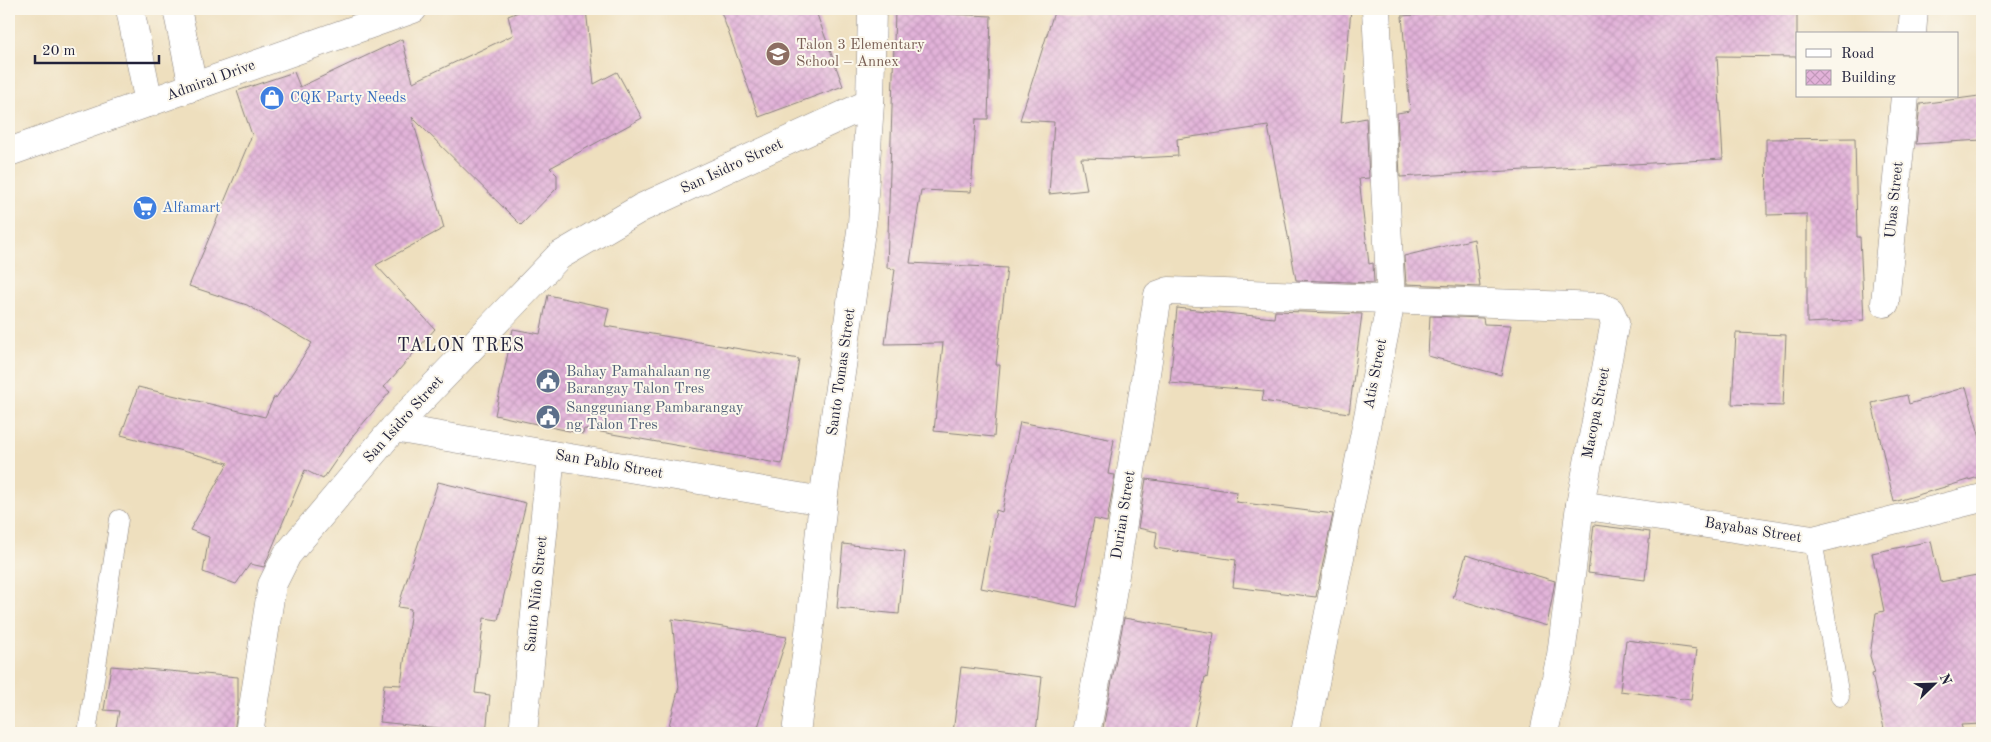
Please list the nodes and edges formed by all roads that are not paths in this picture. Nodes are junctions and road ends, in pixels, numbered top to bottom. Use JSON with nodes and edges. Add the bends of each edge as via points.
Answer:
{"nodes":[{"id":1,"x":130,"y":9,"type":"edge"},
{"id":2,"x":177,"y":9,"type":"edge"},
{"id":3,"x":413,"y":9,"type":"edge"},
{"id":4,"x":872,"y":9,"type":"edge"},
{"id":5,"x":1376,"y":9,"type":"edge"},
{"id":6,"x":1914,"y":9,"type":"edge"},
{"id":7,"x":1912,"y":32,"type":"edge"},
{"id":8,"x":194,"y":87,"type":"junction"},
{"id":9,"x":1906,"y":98,"type":"edge"},
{"id":10,"x":150,"y":103,"type":"junction"},
{"id":11,"x":870,"y":103,"type":"junction"},
{"id":12,"x":9,"y":152,"type":"edge"},
{"id":13,"x":1390,"y":300,"type":"junction"},
{"id":14,"x":1885,"y":303,"type":"dead end"},
{"id":15,"x":394,"y":428,"type":"junction"},
{"id":16,"x":551,"y":455,"type":"junction"},
{"id":17,"x":1982,"y":498,"type":"edge"},
{"id":18,"x":823,"y":501,"type":"junction"},
{"id":19,"x":1580,"y":506,"type":"junction"},
{"id":20,"x":119,"y":519,"type":"dead end"},
{"id":21,"x":1813,"y":540,"type":"junction"},
{"id":22,"x":1840,"y":697,"type":"dead end"},
{"id":23,"x":88,"y":733,"type":"edge"},
{"id":24,"x":249,"y":733,"type":"edge"},
{"id":25,"x":523,"y":733,"type":"edge"},
{"id":26,"x":796,"y":733,"type":"edge"},
{"id":27,"x":1086,"y":733,"type":"edge"},
{"id":28,"x":1305,"y":733,"type":"edge"},
{"id":29,"x":1544,"y":733,"type":"edge"}],
"edges":[{"from":1,"to":10,"type":"street"},
{"from":2,"to":8,"type":"street"},
{"from":3,"to":8,"type":"street","name":"Admiral Drive"},
{"from":4,"to":11,"type":"street","name":"Santo Tomas Street"},
{"from":5,"to":13,"type":"street","name":"Atis Street"},
{"from":6,"to":7,"type":"street"},
{"from":8,"to":10,"type":"street","name":"Admiral Drive"},
{"from":9,"to":14,"type":"street","name":"Ubas Street"},
{"from":10,"to":12,"type":"street","name":"Admiral Drive"},
{"from":11,"to":15,"type":"street","name":"San Isidro Street","via":[[642,208],[559,256]]},
{"from":11,"to":18,"type":"street","name":"Santo Tomas Street","via":[[862,224]]},
{"from":13,"to":19,"type":"street","name":"Macopa Street","via":[[1601,307],[1610,311],[1615,322]]},
{"from":13,"to":27,"type":"street","name":"Durian Street","via":[[1169,291],[1158,295],[1109,614]]},
{"from":13,"to":28,"type":"street","name":"Atis Street"},
{"from":15,"to":16,"type":"street","name":"San Pablo Street"},
{"from":15,"to":24,"type":"street","name":"San Isidro Street","via":[[287,555],[272,585]]},
{"from":16,"to":18,"type":"street","name":"San Pablo Street"},
{"from":16,"to":25,"type":"street","name":"Santo Niño Street"},
{"from":17,"to":21,"type":"street","name":"Bayabas Street"},
{"from":18,"to":26,"type":"street","name":"Santo Tomas Street"},
{"from":19,"to":21,"type":"street","name":"Bayabas Street"},
{"from":19,"to":29,"type":"street","name":"Macopa Street","via":[[1561,656]]},
{"from":20,"to":23,"type":"lane"},
{"from":21,"to":22,"type":"lane"}]}
